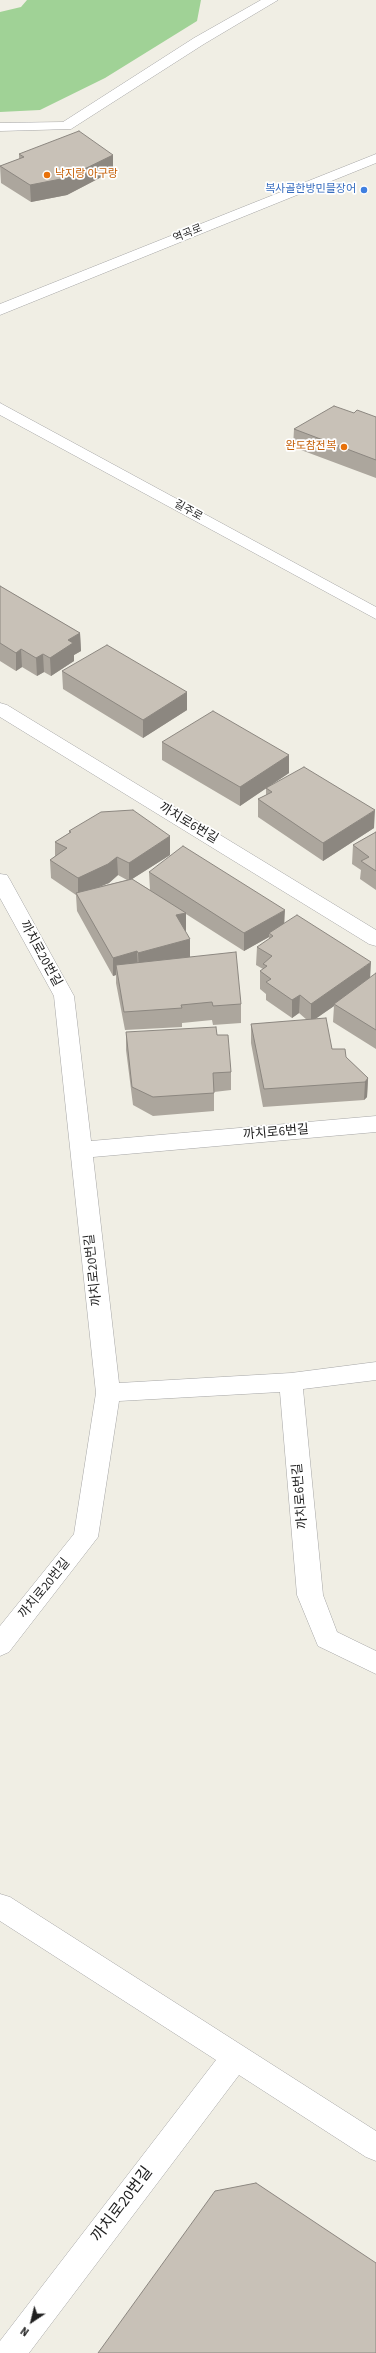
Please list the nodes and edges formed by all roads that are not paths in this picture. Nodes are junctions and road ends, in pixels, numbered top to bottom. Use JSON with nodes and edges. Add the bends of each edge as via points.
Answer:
{"nodes":[{"id":1,"x":271,"y":0,"type":"edge"},
{"id":2,"x":0,"y":127,"type":"edge"},
{"id":3,"x":376,"y":158,"type":"edge"},
{"id":4,"x":0,"y":310,"type":"edge"},
{"id":5,"x":0,"y":408,"type":"edge"},
{"id":6,"x":376,"y":614,"type":"edge"},
{"id":7,"x":0,"y":709,"type":"edge"},
{"id":8,"x":0,"y":880,"type":"edge"},
{"id":9,"x":376,"y":939,"type":"edge"},
{"id":10,"x":376,"y":1124,"type":"edge"},
{"id":11,"x":81,"y":1150,"type":"junction"},
{"id":12,"x":376,"y":1371,"type":"edge"},
{"id":13,"x":290,"y":1382,"type":"junction"},
{"id":14,"x":108,"y":1393,"type":"junction"},
{"id":15,"x":0,"y":1645,"type":"edge"},
{"id":16,"x":376,"y":1663,"type":"edge"},
{"id":17,"x":0,"y":1906,"type":"edge"},
{"id":18,"x":236,"y":2057,"type":"junction"},
{"id":19,"x":376,"y":2147,"type":"edge"},
{"id":20,"x":10,"y":2353,"type":"edge"}],
"edges":[{"from":1,"to":2,"type":"street","via":[[199,41],[66,126]]},
{"from":3,"to":4,"type":"street","name":"역곡로"},
{"from":5,"to":6,"type":"street","name":"길주로"},
{"from":7,"to":9,"type":"street","name":"까치로6번길"},
{"from":8,"to":11,"type":"street","name":"까치로20번길","via":[[64,996]]},
{"from":10,"to":11,"type":"street","name":"까치로6번길"},
{"from":11,"to":14,"type":"street","name":"까치로20번길"},
{"from":12,"to":13,"type":"street"},
{"from":13,"to":14,"type":"street"},
{"from":13,"to":16,"type":"street","name":"까치로6번길","via":[[310,1595],[327,1639]]},
{"from":14,"to":15,"type":"street","name":"까치로20번길","via":[[86,1537]]},
{"from":17,"to":18,"type":"street"},
{"from":18,"to":19,"type":"street"},
{"from":18,"to":20,"type":"street","name":"까치로20번길"}]}
